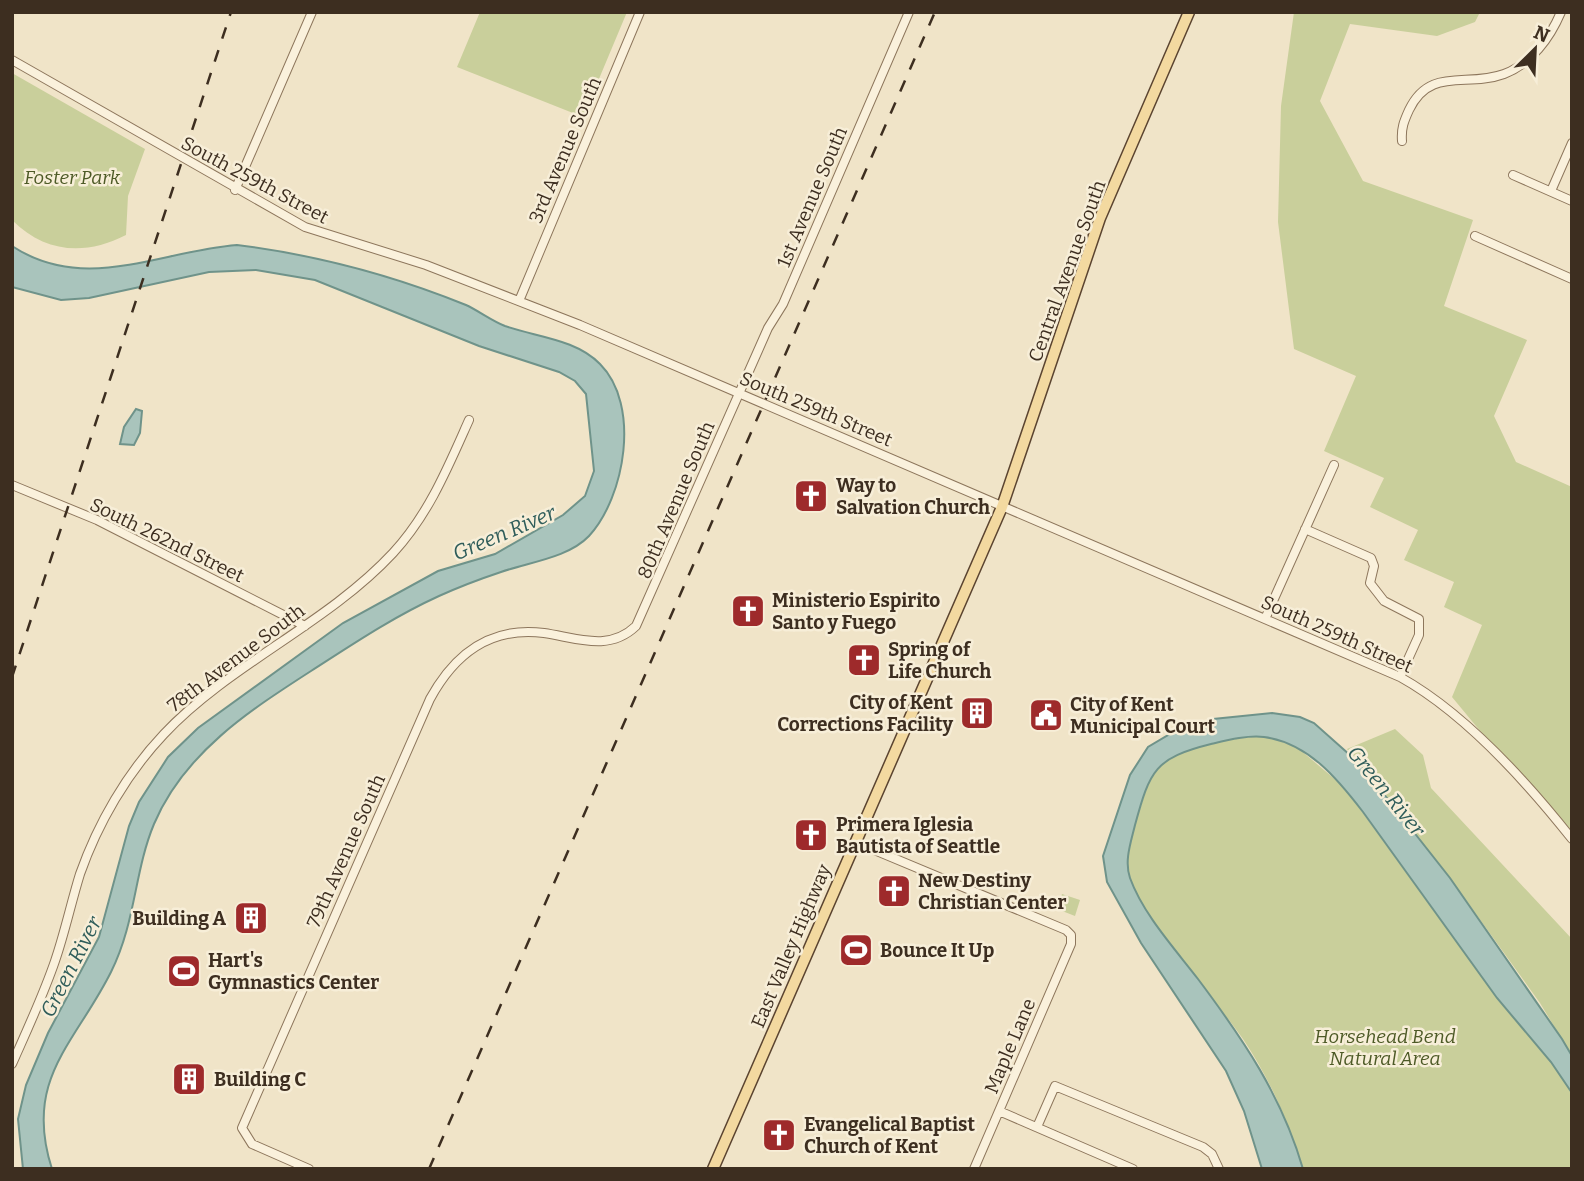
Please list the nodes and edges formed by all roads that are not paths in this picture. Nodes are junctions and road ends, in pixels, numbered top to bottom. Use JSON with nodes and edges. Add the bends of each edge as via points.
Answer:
{"nodes":[{"id":1,"x":312,"y":12,"type":"edge"},
{"id":2,"x":640,"y":12,"type":"edge"},
{"id":3,"x":909,"y":12,"type":"edge"},
{"id":4,"x":1189,"y":12,"type":"edge"},
{"id":5,"x":1561,"y":12,"type":"edge"},
{"id":6,"x":12,"y":60,"type":"edge"},
{"id":7,"x":1402,"y":141,"type":"dead end"},
{"id":8,"x":1572,"y":143,"type":"edge"},
{"id":9,"x":1513,"y":175,"type":"dead end"},
{"id":10,"x":235,"y":190,"type":"junction"},
{"id":11,"x":1551,"y":191,"type":"junction"},
{"id":12,"x":1572,"y":201,"type":"edge"},
{"id":13,"x":1475,"y":236,"type":"dead end"},
{"id":14,"x":1572,"y":279,"type":"edge"},
{"id":15,"x":519,"y":301,"type":"junction"},
{"id":16,"x":739,"y":393,"type":"junction"},
{"id":17,"x":469,"y":420,"type":"dead end"},
{"id":18,"x":1334,"y":465,"type":"dead end"},
{"id":19,"x":12,"y":485,"type":"edge"},
{"id":20,"x":1002,"y":507,"type":"junction"},
{"id":21,"x":1305,"y":529,"type":"junction"},
{"id":22,"x":1265,"y":619,"type":"junction"},
{"id":23,"x":305,"y":626,"type":"junction"},
{"id":24,"x":449,"y":667,"type":"joint"},
{"id":25,"x":1400,"y":677,"type":"junction"},
{"id":26,"x":1572,"y":839,"type":"edge"},
{"id":27,"x":855,"y":842,"type":"junction"},
{"id":28,"x":12,"y":1064,"type":"edge"},
{"id":29,"x":999,"y":1111,"type":"junction"},
{"id":30,"x":1037,"y":1127,"type":"junction"},
{"id":31,"x":309,"y":1169,"type":"edge"},
{"id":32,"x":713,"y":1169,"type":"edge"},
{"id":33,"x":974,"y":1169,"type":"edge"},
{"id":34,"x":1133,"y":1169,"type":"edge"},
{"id":35,"x":1219,"y":1169,"type":"edge"}],
"edges":[{"from":1,"to":10,"type":"street"},
{"from":2,"to":15,"type":"street","name":"3rd Avenue South"},
{"from":3,"to":16,"type":"street","name":"1st Avenue South","via":[[783,304]]},
{"from":4,"to":20,"type":"main road","name":"Central Avenue South","via":[[1100,218]]},
{"from":5,"to":7,"type":"street","via":[[1544,43],[1515,69],[1434,83],[1420,91],[1402,124]]},
{"from":6,"to":10,"type":"street","name":"South 259th Street"},
{"from":8,"to":11,"type":"street"},
{"from":9,"to":11,"type":"street"},
{"from":10,"to":15,"type":"street","name":"South 259th Street","via":[[329,237],[369,246]]},
{"from":11,"to":12,"type":"street"},
{"from":13,"to":14,"type":"street"},
{"from":15,"to":16,"type":"street","name":"South 259th Street"},
{"from":16,"to":20,"type":"street","name":"South 259th Street"},
{"from":16,"to":24,"type":"street","name":"80th Avenue South","via":[[640,619],[623,636],[605,642],[530,632],[469,650]]},
{"from":17,"to":23,"type":"street","name":"78th Avenue South","via":[[432,501],[410,533],[373,572]]},
{"from":18,"to":21,"type":"street"},
{"from":19,"to":23,"type":"street","name":"South 262nd Street","via":[[97,520]]},
{"from":20,"to":22,"type":"street","name":"South 259th Street"},
{"from":20,"to":27,"type":"main road","name":"East Valley Highway"},
{"from":21,"to":22,"type":"street"},
{"from":21,"to":25,"type":"street","via":[[1371,558],[1370,583],[1378,597],[1419,620],[1420,630]]},
{"from":22,"to":25,"type":"street","name":"South 259th Street"},
{"from":23,"to":28,"type":"street","name":"78th Avenue South","via":[[185,714],[129,778],[88,856],[54,963]]},
{"from":24,"to":31,"type":"street","name":"79th Avenue South","via":[[430,699],[242,1128],[252,1144]]},
{"from":25,"to":26,"type":"street","name":"South 259th Street","via":[[1460,719]]},
{"from":27,"to":29,"type":"street","name":"Maple Lane","via":[[1070,935],[1071,944]]},
{"from":27,"to":32,"type":"main road","name":"East Valley Highway"},
{"from":29,"to":30,"type":"street"},
{"from":29,"to":33,"type":"street","name":"Maple Lane"},
{"from":30,"to":34,"type":"street"},
{"from":30,"to":35,"type":"street","via":[[1055,1086],[1203,1147]]}]}
